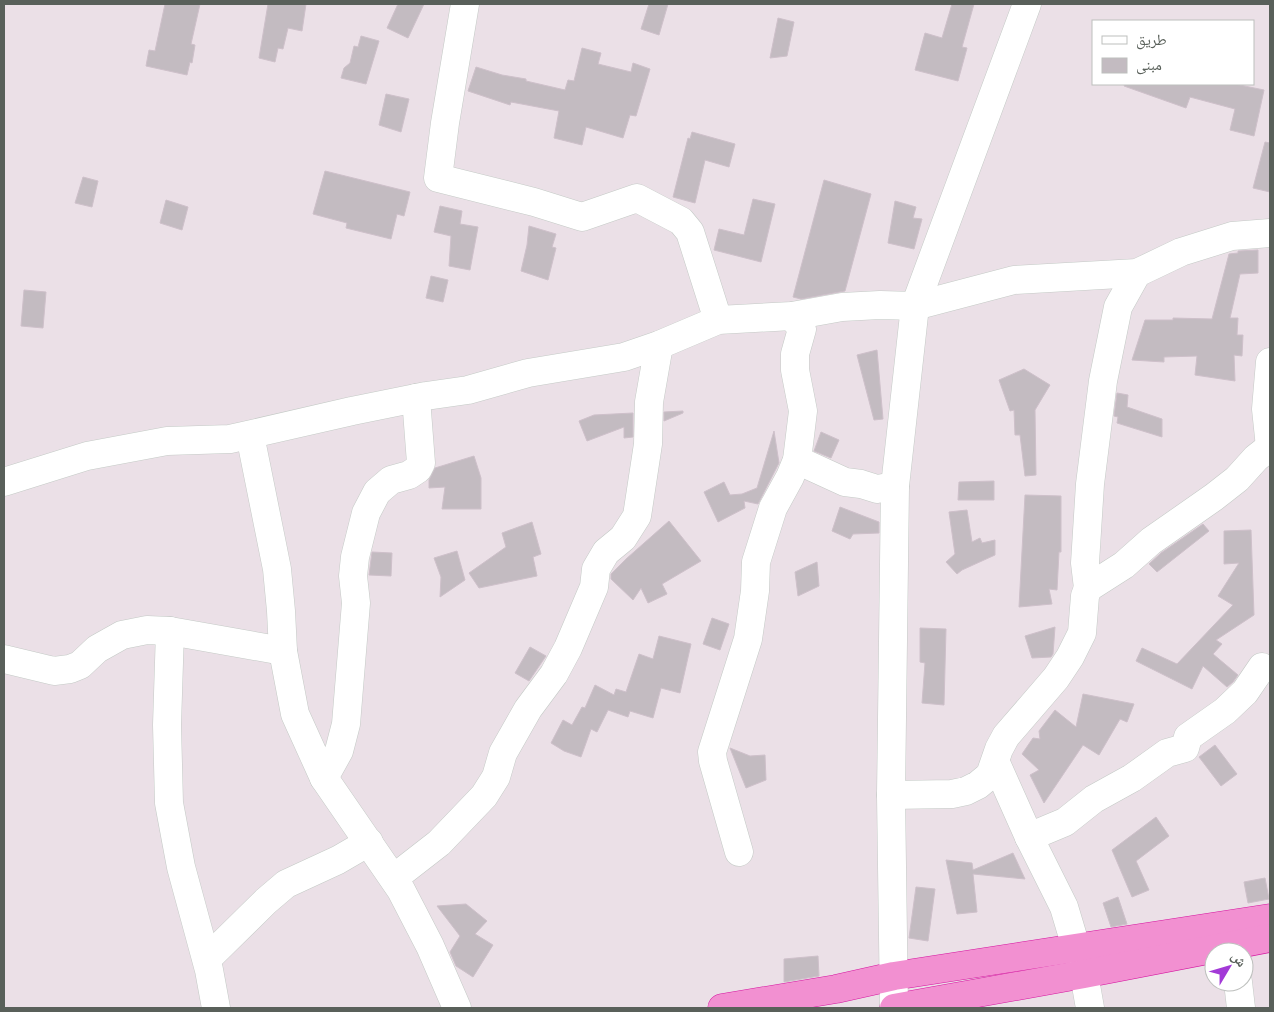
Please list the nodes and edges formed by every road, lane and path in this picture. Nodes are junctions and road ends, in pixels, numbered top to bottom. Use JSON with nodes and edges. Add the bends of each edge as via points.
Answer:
{"nodes":[{"id":1,"x":465,"y":4,"type":"edge"},
{"id":2,"x":1027,"y":4,"type":"edge"},
{"id":3,"x":1270,"y":233,"type":"edge"},
{"id":4,"x":1137,"y":273,"type":"junction"},
{"id":5,"x":915,"y":306,"type":"junction"},
{"id":6,"x":792,"y":316,"type":"junction"},
{"id":7,"x":718,"y":320,"type":"junction"},
{"id":8,"x":659,"y":344,"type":"junction"},
{"id":9,"x":1270,"y":362,"type":"edge"},
{"id":10,"x":416,"y":398,"type":"junction"},
{"id":11,"x":250,"y":435,"type":"junction"},
{"id":12,"x":1270,"y":447,"type":"edge"},
{"id":13,"x":797,"y":460,"type":"junction"},
{"id":14,"x":4,"y":482,"type":"edge"},
{"id":15,"x":895,"y":486,"type":"junction"},
{"id":16,"x":1088,"y":588,"type":"junction"},
{"id":17,"x":170,"y":631,"type":"junction"},
{"id":18,"x":282,"y":651,"type":"junction"},
{"id":19,"x":4,"y":659,"type":"edge"},
{"id":20,"x":1262,"y":668,"type":"dead end"},
{"id":21,"x":996,"y":763,"type":"junction"},
{"id":22,"x":324,"y":778,"type":"junction"},
{"id":23,"x":891,"y":795,"type":"junction"},
{"id":24,"x":1029,"y":837,"type":"junction"},
{"id":25,"x":369,"y":842,"type":"junction"},
{"id":26,"x":739,"y":852,"type":"dead end"},
{"id":27,"x":394,"y":878,"type":"junction"},
{"id":28,"x":1270,"y":918,"type":"edge"},
{"id":29,"x":1270,"y":938,"type":"edge"},
{"id":30,"x":1254,"y":942,"type":"edge"},
{"id":31,"x":1075,"y":946,"type":"junction"},
{"id":32,"x":1204,"y":953,"type":"edge"},
{"id":33,"x":207,"y":959,"type":"junction"},
{"id":34,"x":1084,"y":974,"type":"junction"},
{"id":35,"x":894,"y":976,"type":"junction"},
{"id":36,"x":1239,"y":992,"type":"edge"},
{"id":37,"x":216,"y":1008,"type":"edge"},
{"id":38,"x":457,"y":1008,"type":"edge"},
{"id":39,"x":722,"y":1008,"type":"edge"},
{"id":40,"x":894,"y":1008,"type":"edge"},
{"id":41,"x":1090,"y":1008,"type":"edge"},
{"id":42,"x":1241,"y":1008,"type":"edge"}],
"edges":[{"from":1,"to":7,"type":"street","via":[[438,178],[582,217],[637,198],[681,221],[690,232]]},
{"from":2,"to":5,"type":"street"},
{"from":3,"to":4,"type":"street","via":[[1232,236],[1181,252]]},
{"from":4,"to":5,"type":"street","via":[[1014,280]]},
{"from":4,"to":16,"type":"street","via":[[1118,307],[1103,381],[1089,492],[1085,563]]},
{"from":5,"to":6,"type":"street","via":[[842,307]]},
{"from":5,"to":15,"type":"street"},
{"from":6,"to":7,"type":"street"},
{"from":6,"to":13,"type":"street","via":[[802,329],[795,354],[803,411]]},
{"from":7,"to":8,"type":"street"},
{"from":8,"to":10,"type":"street","via":[[624,357],[528,373],[468,390]]},
{"from":8,"to":27,"type":"street","via":[[637,516],[623,538],[606,552],[596,568],[594,587],[568,648],[503,753],[496,777],[484,796],[439,844]]},
{"from":9,"to":12,"type":"street","via":[[1266,409]]},
{"from":10,"to":11,"type":"street"},
{"from":10,"to":22,"type":"street","via":[[421,463],[409,475],[391,480],[377,492],[366,512],[355,557],[356,603],[346,724],[339,751]]},
{"from":11,"to":14,"type":"street","via":[[230,440],[168,441],[87,456]]},
{"from":11,"to":18,"type":"street","via":[[277,569]]},
{"from":12,"to":16,"type":"street","via":[[1214,497]]},
{"from":13,"to":15,"type":"street","via":[[845,482],[877,489]]},
{"from":13,"to":26,"type":"street","via":[[772,508],[756,562],[748,639],[712,752]]},
{"from":15,"to":23,"type":"street"},
{"from":16,"to":21,"type":"street","via":[[1082,633],[1070,657],[1006,736]]},
{"from":17,"to":18,"type":"street"},
{"from":17,"to":19,"type":"street","via":[[147,630],[122,635],[70,669],[54,671]]},
{"from":17,"to":33,"type":"street","via":[[169,803],[182,867]]},
{"from":18,"to":22,"type":"street","via":[[296,714]]},
{"from":20,"to":24,"type":"street","via":[[1245,692],[1225,711],[1188,737],[1184,748],[1167,753],[1064,822]]},
{"from":21,"to":23,"type":"street","via":[[990,775],[966,791]]},
{"from":21,"to":24,"type":"street"},
{"from":22,"to":25,"type":"street"},
{"from":23,"to":35,"type":"street"},
{"from":24,"to":31,"type":"street","via":[[1064,907]]},
{"from":25,"to":27,"type":"street"},
{"from":25,"to":33,"type":"street","via":[[286,884]]},
{"from":27,"to":38,"type":"street","via":[[430,946]]},
{"from":28,"to":31,"type":"highway"},
{"from":29,"to":30,"type":"highway"},
{"from":31,"to":34,"type":"street"},
{"from":31,"to":35,"type":"highway"},
{"from":32,"to":34,"type":"highway"},
{"from":33,"to":37,"type":"street"},
{"from":34,"to":40,"type":"highway"},
{"from":34,"to":41,"type":"street"},
{"from":35,"to":39,"type":"highway"},
{"from":35,"to":40,"type":"street"},
{"from":36,"to":42,"type":"street"}]}
